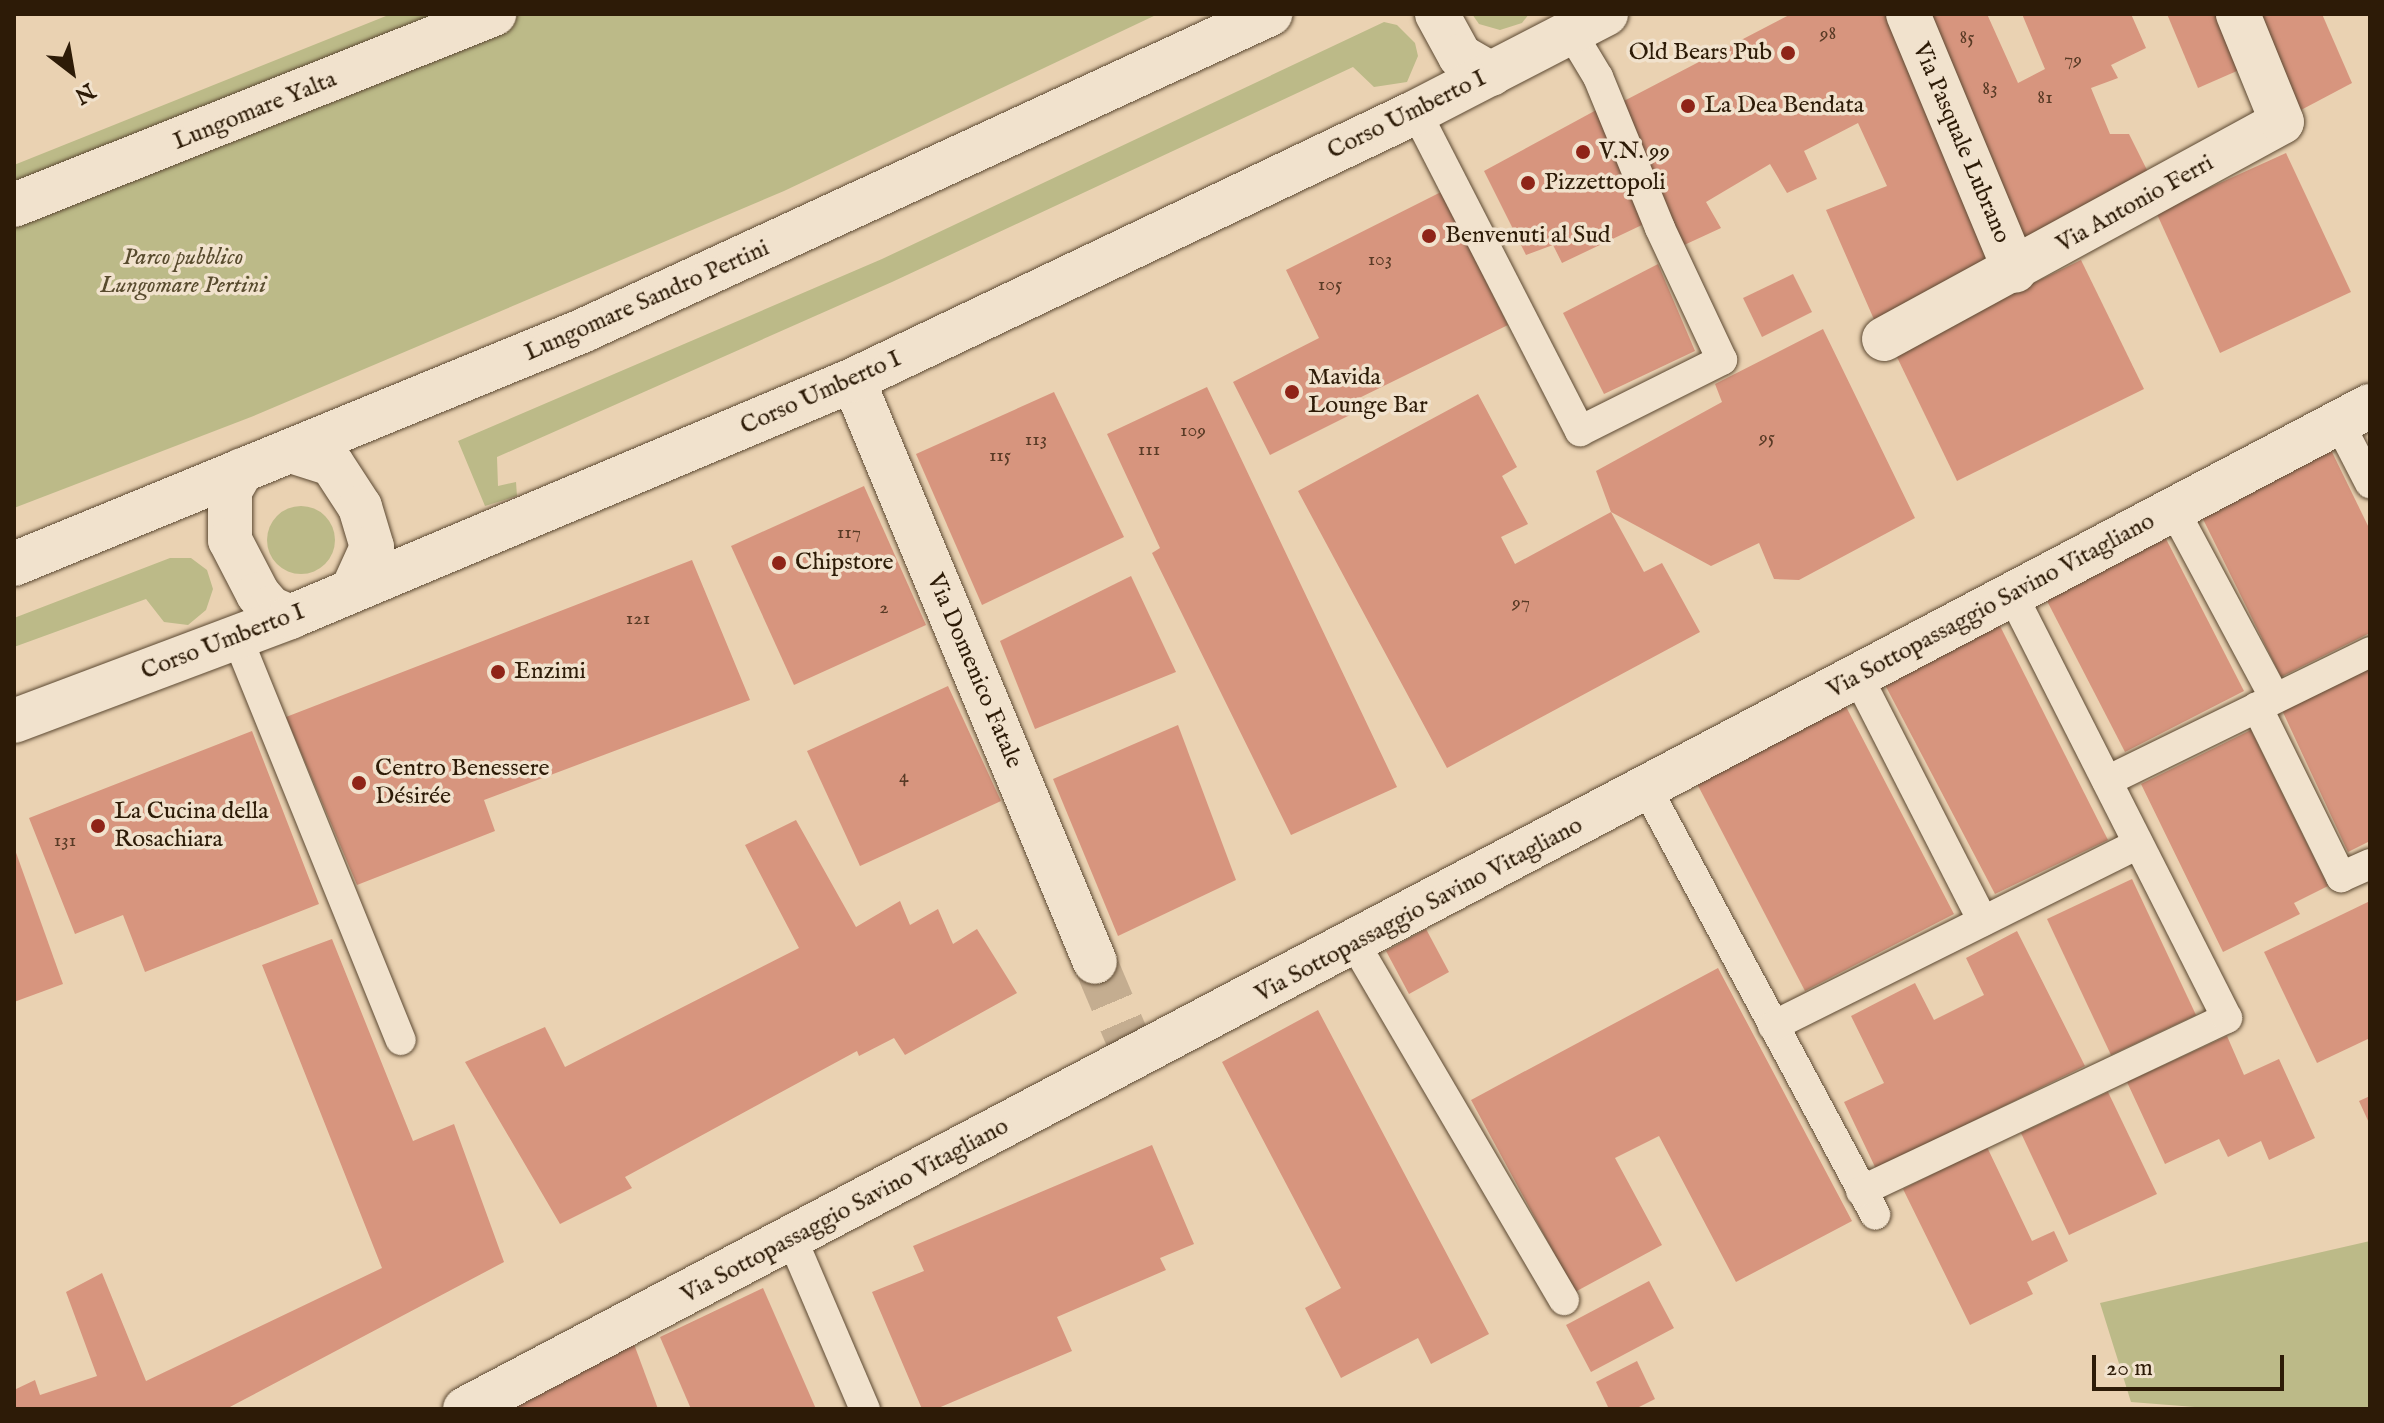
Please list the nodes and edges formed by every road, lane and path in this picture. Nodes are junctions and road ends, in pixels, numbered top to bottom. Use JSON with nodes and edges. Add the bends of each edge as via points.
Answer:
{"nodes":[{"id":1,"x":494,"y":14,"type":"edge"},
{"id":2,"x":1270,"y":14,"type":"edge"},
{"id":3,"x":1437,"y":14,"type":"edge"},
{"id":4,"x":1908,"y":14,"type":"edge"},
{"id":5,"x":2238,"y":14,"type":"edge"},
{"id":6,"x":1583,"y":20,"type":"edge"},
{"id":7,"x":1491,"y":74,"type":"junction"},
{"id":8,"x":1416,"y":112,"type":"junction"},
{"id":9,"x":14,"y":205,"type":"edge"},
{"id":10,"x":2015,"y":271,"type":"junction"},
{"id":11,"x":1884,"y":339,"type":"dead end"},
{"id":12,"x":853,"y":380,"type":"junction"},
{"id":13,"x":2354,"y":415,"type":"edge"},
{"id":14,"x":291,"y":451,"type":"junction"},
{"id":15,"x":242,"y":470,"type":"junction"},
{"id":16,"x":2370,"y":483,"type":"edge"},
{"id":17,"x":2174,"y":510,"type":"junction"},
{"id":18,"x":14,"y":564,"type":"edge"},
{"id":19,"x":352,"y":591,"type":"junction"},
{"id":20,"x":2012,"y":595,"type":"junction"},
{"id":21,"x":290,"y":617,"type":"junction"},
{"id":22,"x":237,"y":637,"type":"junction"},
{"id":23,"x":2370,"y":652,"type":"edge"},
{"id":24,"x":1858,"y":677,"type":"junction"},
{"id":25,"x":2266,"y":703,"type":"junction"},
{"id":26,"x":14,"y":721,"type":"edge"},
{"id":27,"x":2107,"y":781,"type":"junction"},
{"id":28,"x":1647,"y":789,"type":"junction"},
{"id":29,"x":2138,"y":844,"type":"junction"},
{"id":30,"x":2370,"y":864,"type":"edge"},
{"id":31,"x":1983,"y":921,"type":"junction"},
{"id":32,"x":1355,"y":944,"type":"junction"},
{"id":33,"x":1095,"y":962,"type":"tunnel mouth"},
{"id":34,"x":1773,"y":1026,"type":"junction"},
{"id":35,"x":401,"y":1040,"type":"dead end"},
{"id":36,"x":792,"y":1239,"type":"junction"},
{"id":37,"x":1564,"y":1300,"type":"dead end"},
{"id":38,"x":465,"y":1409,"type":"edge"},
{"id":39,"x":865,"y":1409,"type":"edge"}],
"edges":[{"from":1,"to":9,"type":"street","name":"Lungomare Yalta"},
{"from":2,"to":14,"type":"street","name":"Lungomare Sandro Pertini","via":[[596,325]]},
{"from":3,"to":7,"type":"street","via":[[1460,56]]},
{"from":4,"to":10,"type":"street","name":"Via Pasquale Lubrano"},
{"from":5,"to":10,"type":"street","name":"Via Antonio Ferri","via":[[2282,122]]},
{"from":6,"to":7,"type":"street","name":"Corso Umberto I"},
{"from":6,"to":8,"type":"lane","via":[[1598,77],[1722,360],[1580,431]]},
{"from":7,"to":8,"type":"street","name":"Corso Umberto I"},
{"from":8,"to":12,"type":"street","name":"Corso Umberto I"},
{"from":10,"to":11,"type":"street","name":"Via Antonio Ferri"},
{"from":12,"to":19,"type":"street","name":"Corso Umberto I"},
{"from":12,"to":33,"type":"street","name":"Via Domenico Fatale"},
{"from":13,"to":16,"type":"lane"},
{"from":13,"to":17,"type":"street","name":"Via Sottopassaggio Savino Vitagliano"},
{"from":14,"to":15,"type":"street","name":"Lungomare Sandro Pertini"},
{"from":14,"to":19,"type":"street","via":[[332,464],[360,507],[372,547]]},
{"from":15,"to":18,"type":"street","name":"Lungomare Sandro Pertini"},
{"from":15,"to":21,"type":"street","via":[[230,491],[230,540],[258,594],[270,608]]},
{"from":17,"to":20,"type":"street","name":"Via Sottopassaggio Savino Vitagliano"},
{"from":17,"to":25,"type":"lane"},
{"from":19,"to":21,"type":"street","name":"Corso Umberto I"},
{"from":20,"to":24,"type":"street","name":"Via Sottopassaggio Savino Vitagliano"},
{"from":20,"to":27,"type":"lane"},
{"from":21,"to":22,"type":"street","name":"Corso Umberto I"},
{"from":22,"to":26,"type":"street","name":"Corso Umberto I"},
{"from":22,"to":35,"type":"lane"},
{"from":23,"to":25,"type":"lane"},
{"from":24,"to":28,"type":"street","name":"Via Sottopassaggio Savino Vitagliano"},
{"from":24,"to":31,"type":"lane"},
{"from":25,"to":27,"type":"lane"},
{"from":25,"to":30,"type":"lane","via":[[2341,877]]},
{"from":27,"to":29,"type":"lane"},
{"from":28,"to":32,"type":"street","name":"Via Sottopassaggio Savino Vitagliano"},
{"from":28,"to":34,"type":"lane"},
{"from":29,"to":31,"type":"lane"},
{"from":29,"to":34,"type":"lane","via":[[2227,1018],[1868,1203]]},
{"from":31,"to":34,"type":"lane"},
{"from":32,"to":36,"type":"street","name":"Via Sottopassaggio Savino Vitagliano","via":[[1134,1053]]},
{"from":32,"to":37,"type":"lane"},
{"from":36,"to":38,"type":"street","name":"Via Sottopassaggio Savino Vitagliano"},
{"from":36,"to":39,"type":"lane"}]}
